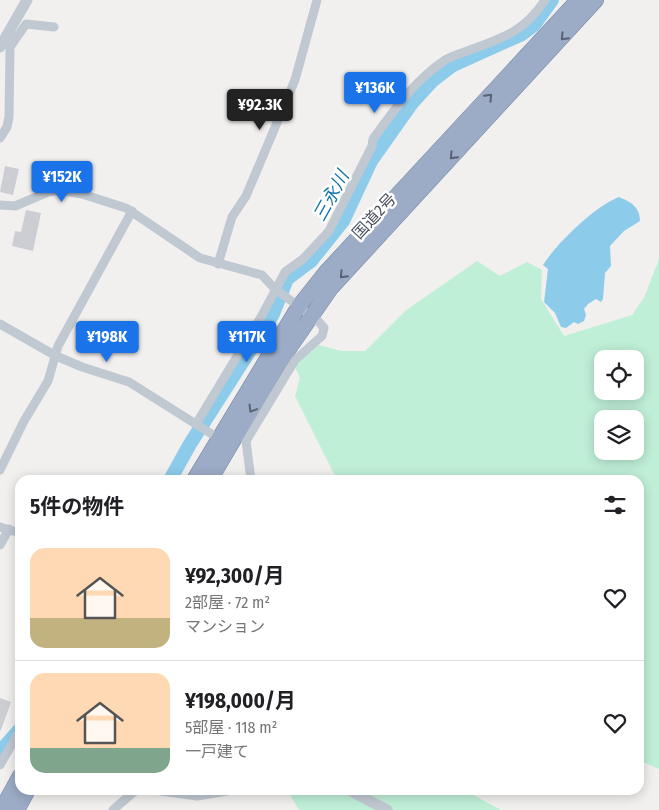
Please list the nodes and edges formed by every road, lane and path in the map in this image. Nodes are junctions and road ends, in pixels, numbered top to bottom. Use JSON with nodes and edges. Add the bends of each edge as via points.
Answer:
{"nodes":[{"id":1,"x":28,"y":0,"type":"edge"},
{"id":2,"x":317,"y":0,"type":"edge"},
{"id":3,"x":545,"y":0,"type":"edge"},
{"id":4,"x":578,"y":0,"type":"edge"},
{"id":5,"x":596,"y":0,"type":"edge"},
{"id":6,"x":54,"y":27,"type":"dead end"},
{"id":7,"x":4,"y":46,"type":"edge"},
{"id":8,"x":0,"y":138,"type":"edge"},
{"id":9,"x":0,"y":205,"type":"edge"},
{"id":10,"x":132,"y":211,"type":"junction"},
{"id":11,"x":218,"y":264,"type":"junction"},
{"id":12,"x":275,"y":289,"type":"junction"},
{"id":13,"x":300,"y":307,"type":"junction"},
{"id":14,"x":0,"y":324,"type":"edge"},
{"id":15,"x":56,"y":356,"type":"junction"},
{"id":16,"x":198,"y":425,"type":"junction"},
{"id":17,"x":214,"y":435,"type":"junction"},
{"id":18,"x":0,"y":470,"type":"edge"},
{"id":19,"x":196,"y":475,"type":"edge"},
{"id":20,"x":213,"y":475,"type":"edge"},
{"id":21,"x":250,"y":475,"type":"edge"},
{"id":22,"x":5,"y":528,"type":"edge"},
{"id":23,"x":0,"y":545,"type":"edge"},
{"id":24,"x":15,"y":739,"type":"edge"},
{"id":25,"x":0,"y":765,"type":"edge"},
{"id":26,"x":15,"y":787,"type":"edge"},
{"id":27,"x":22,"y":795,"type":"edge"},
{"id":28,"x":130,"y":795,"type":"edge"},
{"id":29,"x":182,"y":795,"type":"edge"},
{"id":30,"x":197,"y":795,"type":"edge"},
{"id":31,"x":358,"y":795,"type":"edge"},
{"id":32,"x":6,"y":808,"type":"edge"},
{"id":33,"x":114,"y":810,"type":"edge"},
{"id":34,"x":387,"y":810,"type":"edge"}],
"edges":[{"from":1,"to":7,"type":"street"},
{"from":2,"to":11,"type":"street","via":[[295,80],[246,196],[232,217]]},
{"from":3,"to":12,"type":"street","via":[[523,26],[503,38],[447,59],[407,92],[373,139],[329,231],[304,259],[284,272]]},
{"from":13,"to":4,"type":"highway","name":"国道2号","one_way":true,"via":[[326,272]]},
{"from":5,"to":13,"type":"highway","name":"国道2号","one_way":true,"via":[[331,288]]},
{"from":6,"to":7,"type":"street","via":[[26,24]]},
{"from":7,"to":8,"type":"street","via":[[9,118]]},
{"from":9,"to":10,"type":"street","via":[[15,206],[60,190]]},
{"from":10,"to":11,"type":"street","via":[[200,258]]},
{"from":10,"to":15,"type":"street","via":[[58,346]]},
{"from":11,"to":12,"type":"street","via":[[262,275]]},
{"from":12,"to":13,"type":"street"},
{"from":12,"to":16,"type":"street"},
{"from":13,"to":17,"type":"highway","name":"国道2号"},
{"from":13,"to":20,"type":"highway","name":"国道2号","one_way":true,"via":[[279,363]]},
{"from":13,"to":21,"type":"street","via":[[324,328],[322,336],[295,360],[246,441]]},
{"from":14,"to":15,"type":"street"},
{"from":15,"to":16,"type":"street","via":[[129,382]]},
{"from":15,"to":18,"type":"street","via":[[48,381],[24,420]]},
{"from":16,"to":17,"type":"street"},
{"from":17,"to":19,"type":"highway","name":"国道2号"},
{"from":22,"to":23,"type":"street"},
{"from":24,"to":25,"type":"street"},
{"from":26,"to":32,"type":"highway"},
{"from":27,"to":32,"type":"highway"},
{"from":28,"to":33,"type":"street"},
{"from":29,"to":30,"type":"street"},
{"from":31,"to":34,"type":"street"}]}
